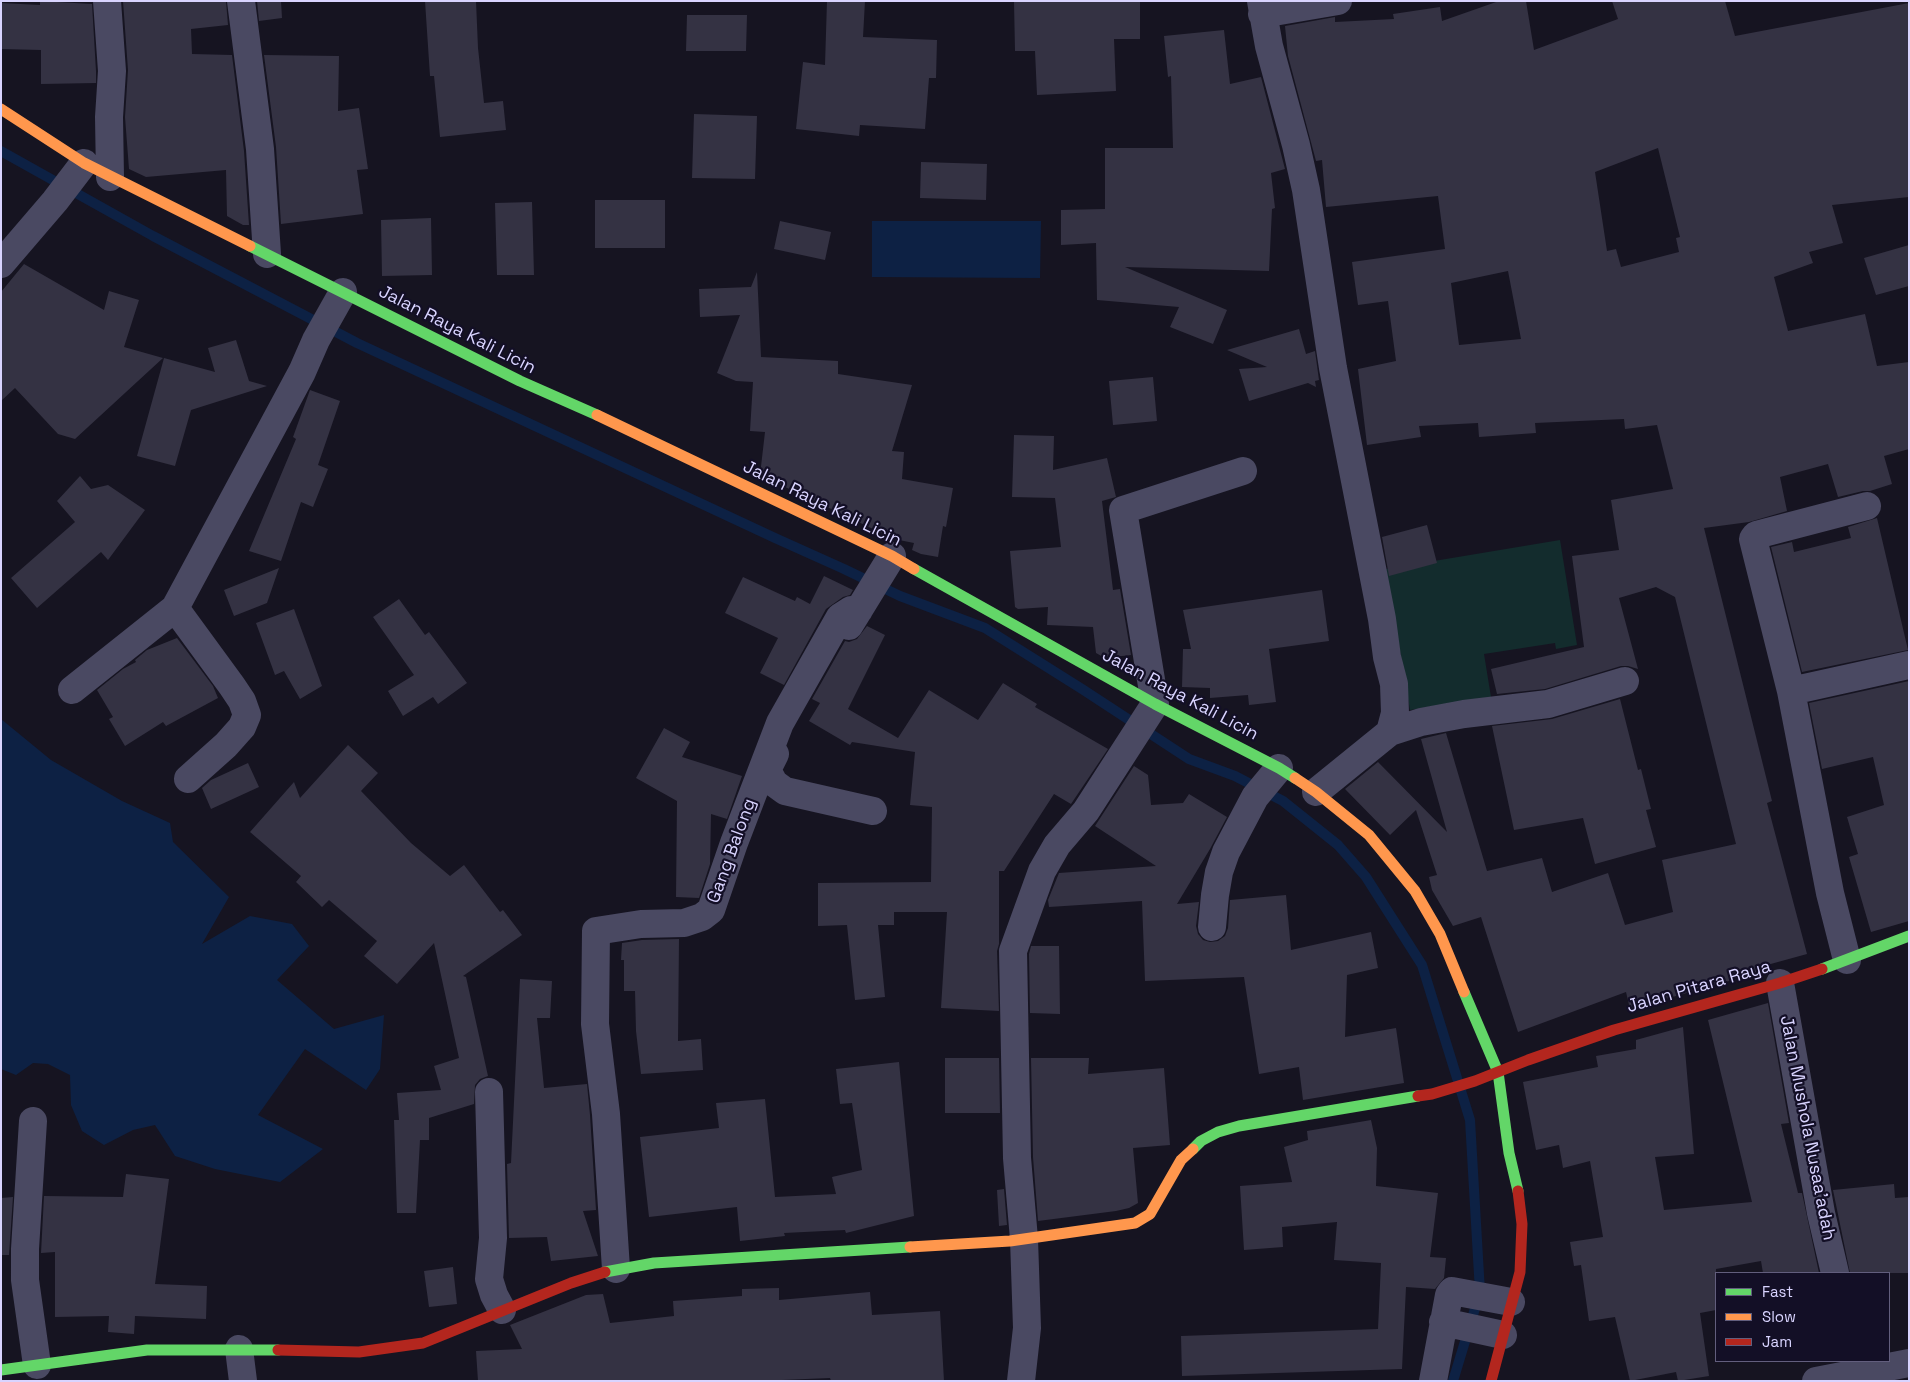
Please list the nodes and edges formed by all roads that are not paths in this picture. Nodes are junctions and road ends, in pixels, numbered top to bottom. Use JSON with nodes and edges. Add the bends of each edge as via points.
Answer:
{"nodes":[{"id":1,"x":107,"y":1,"type":"edge"},
{"id":2,"x":241,"y":1,"type":"edge"},
{"id":3,"x":1338,"y":1,"type":"edge"},
{"id":4,"x":1261,"y":7,"type":"edge"},
{"id":5,"x":4,"y":115,"type":"edge"},
{"id":6,"x":79,"y":169,"type":"junction"},
{"id":7,"x":110,"y":177,"type":"junction"},
{"id":8,"x":266,"y":254,"type":"junction"},
{"id":9,"x":1,"y":264,"type":"edge"},
{"id":10,"x":337,"y":302,"type":"junction"},
{"id":11,"x":1243,"y":471,"type":"dead end"},
{"id":12,"x":1867,"y":506,"type":"dead end"},
{"id":13,"x":889,"y":560,"type":"junction"},
{"id":14,"x":864,"y":602,"type":"junction"},
{"id":15,"x":175,"y":608,"type":"junction"},
{"id":16,"x":1909,"y":665,"type":"edge"},
{"id":17,"x":1625,"y":681,"type":"dead end"},
{"id":18,"x":72,"y":690,"type":"dead end"},
{"id":19,"x":1791,"y":691,"type":"junction"},
{"id":20,"x":1144,"y":719,"type":"junction"},
{"id":21,"x":1390,"y":732,"type":"junction"},
{"id":22,"x":188,"y":779,"type":"dead end"},
{"id":23,"x":1267,"y":782,"type":"junction"},
{"id":24,"x":1316,"y":792,"type":"junction"},
{"id":25,"x":872,"y":811,"type":"dead end"},
{"id":26,"x":1212,"y":927,"type":"dead end"},
{"id":27,"x":1909,"y":936,"type":"edge"},
{"id":28,"x":1847,"y":960,"type":"junction"},
{"id":29,"x":1780,"y":983,"type":"junction"},
{"id":30,"x":1498,"y":1072,"type":"junction"},
{"id":31,"x":489,"y":1092,"type":"dead end"},
{"id":32,"x":33,"y":1121,"type":"dead end"},
{"id":33,"x":1024,"y":1239,"type":"junction"},
{"id":34,"x":616,"y":1269,"type":"junction"},
{"id":35,"x":1834,"y":1272,"type":"edge"},
{"id":36,"x":1502,"y":1301,"type":"junction"},
{"id":37,"x":502,"y":1310,"type":"junction"},
{"id":38,"x":1472,"y":1328,"type":"junction"},
{"id":39,"x":239,"y":1349,"type":"junction"},
{"id":40,"x":1909,"y":1363,"type":"edge"},
{"id":41,"x":37,"y":1365,"type":"junction"},
{"id":42,"x":1855,"y":1367,"type":"edge"},
{"id":43,"x":1,"y":1370,"type":"edge"},
{"id":44,"x":243,"y":1381,"type":"edge"},
{"id":45,"x":1021,"y":1381,"type":"edge"},
{"id":46,"x":1433,"y":1381,"type":"edge"},
{"id":47,"x":1490,"y":1381,"type":"edge"},
{"id":48,"x":1816,"y":1381,"type":"edge"}],
"edges":[{"from":1,"to":7,"type":"street","via":[[112,70]]},
{"from":2,"to":8,"type":"street","via":[[260,149]]},
{"from":3,"to":4,"type":"street"},
{"from":4,"to":21,"type":"street","via":[[1306,190],[1333,368],[1394,684]]},
{"from":5,"to":6,"type":"street","name":"Jalan Raya Kali Licin"},
{"from":6,"to":7,"type":"street","name":"Jalan Raya Kali Licin"},
{"from":6,"to":9,"type":"street","via":[[56,201]]},
{"from":7,"to":8,"type":"street","name":"Jalan Raya Kali Licin"},
{"from":8,"to":10,"type":"street","name":"Jalan Raya Kali Licin"},
{"from":10,"to":13,"type":"street","name":"Jalan Raya Kali Licin","via":[[619,425]]},
{"from":10,"to":15,"type":"street"},
{"from":11,"to":20,"type":"street","via":[[1123,510]]},
{"from":12,"to":19,"type":"street","via":[[1756,535],[1753,539]]},
{"from":13,"to":14,"type":"street","name":"Gang Balong"},
{"from":13,"to":20,"type":"street","name":"Jalan Raya Kali Licin"},
{"from":14,"to":25,"type":"street","name":"Gang Balong","via":[[800,704],[767,770],[774,783],[785,791]]},
{"from":14,"to":34,"type":"street","name":"Gang Balong","via":[[840,617],[780,723],[711,910],[684,923],[641,924],[596,931],[595,1024],[606,1114]]},
{"from":15,"to":18,"type":"street"},
{"from":15,"to":22,"type":"street","via":[[242,701],[246,715],[242,727],[226,745]]},
{"from":16,"to":19,"type":"street"},
{"from":17,"to":21,"type":"street","via":[[1548,704],[1464,714]]},
{"from":19,"to":28,"type":"street","via":[[1830,893]]},
{"from":20,"to":23,"type":"street","name":"Jalan Raya Kali Licin"},
{"from":20,"to":33,"type":"street","via":[[1086,811],[1057,845],[1042,871],[1014,951],[1017,1158]]},
{"from":21,"to":24,"type":"street"},
{"from":23,"to":24,"type":"street","name":"Jalan Raya Kali Licin"},
{"from":23,"to":26,"type":"street","via":[[1230,844],[1219,872]]},
{"from":24,"to":30,"type":"street","name":"Jalan Raya Kali Licin","via":[[1369,835],[1415,891],[1440,934]]},
{"from":27,"to":28,"type":"street","name":"Jalan Pitara Raya"},
{"from":28,"to":29,"type":"street","name":"Jalan Pitara Raya"},
{"from":29,"to":30,"type":"street","name":"Jalan Pitara Raya","via":[[1614,1030]]},
{"from":29,"to":35,"type":"street","name":"Jalan Mushola Nusaa'adah"},
{"from":30,"to":33,"type":"street","name":"Jalan Pitara Raya","via":[[1432,1094],[1218,1132],[1200,1142],[1180,1160],[1150,1214],[1135,1223]]},
{"from":30,"to":36,"type":"street","name":"Jalan Raya Kali Licin","via":[[1522,1224],[1520,1272]]},
{"from":31,"to":37,"type":"street","via":[[493,1238],[489,1280]]},
{"from":32,"to":41,"type":"street","via":[[25,1264],[28,1313]]},
{"from":33,"to":34,"type":"street","name":"Jalan Pitara Raya","via":[[704,1259]]},
{"from":33,"to":45,"type":"street","via":[[1027,1328]]},
{"from":34,"to":37,"type":"street","name":"Jalan Pitara Raya"},
{"from":36,"to":38,"type":"street","name":"Jalan Raya Kali Licin"},
{"from":36,"to":38,"type":"street","via":[[1452,1291],[1449,1295]]},
{"from":37,"to":39,"type":"street","name":"Jalan Pitara Raya","via":[[423,1343],[394,1348],[359,1352]]},
{"from":38,"to":46,"type":"street"},
{"from":38,"to":47,"type":"street","name":"Jalan Raya Kali Licin"},
{"from":39,"to":41,"type":"street","name":"Jalan Pitara Raya","via":[[147,1350]]},
{"from":39,"to":44,"type":"street"},
{"from":40,"to":42,"type":"street"},
{"from":41,"to":43,"type":"street","name":"Jalan Pitara Raya"},
{"from":42,"to":48,"type":"street"}]}
